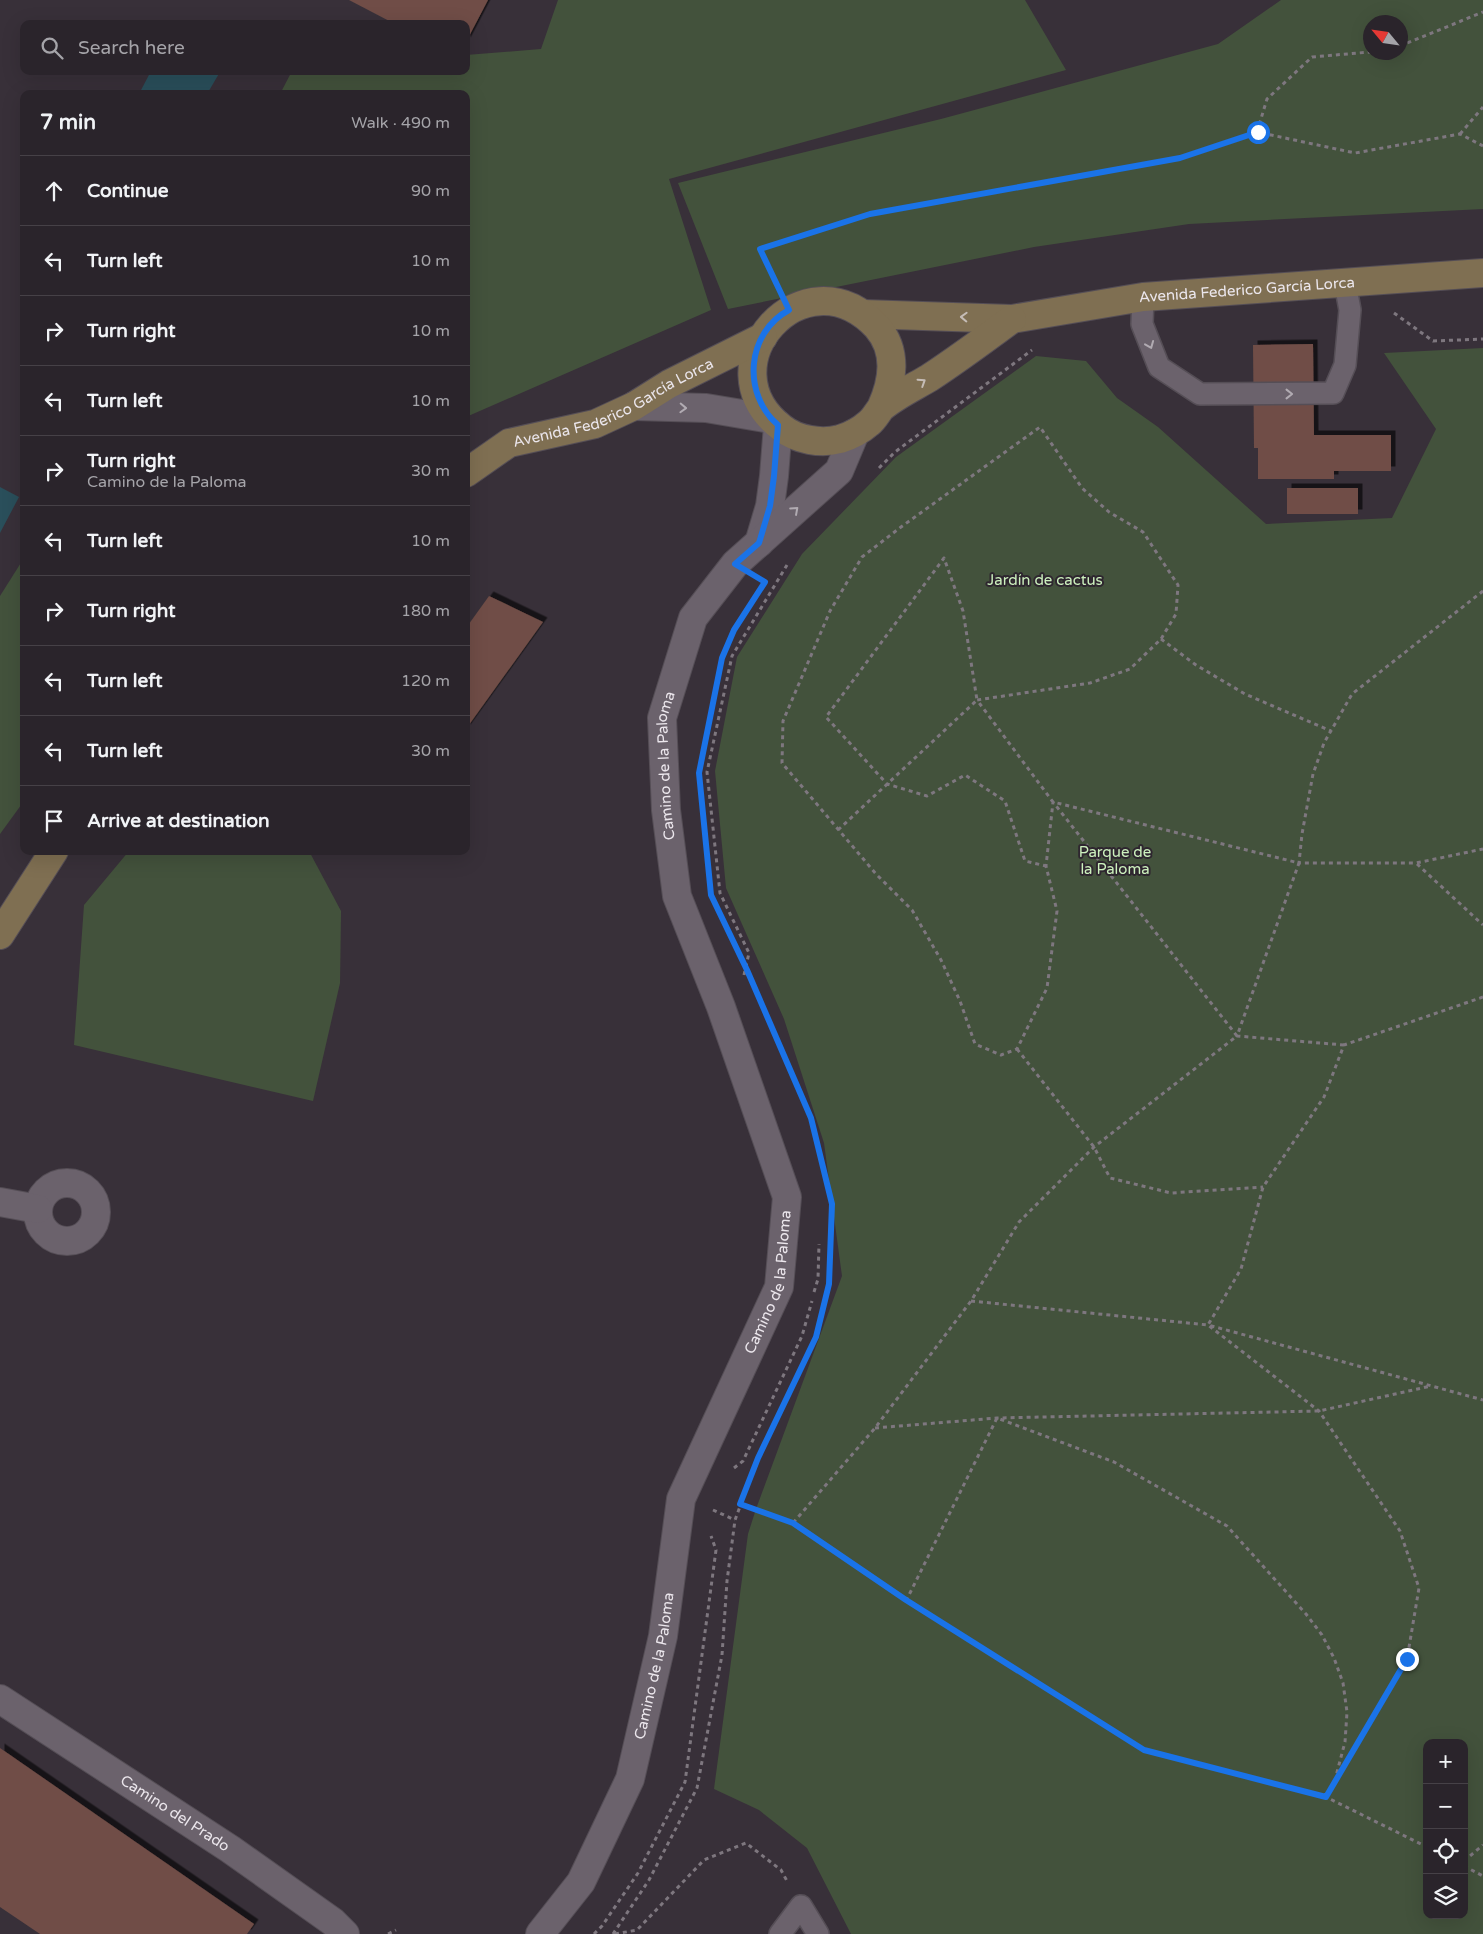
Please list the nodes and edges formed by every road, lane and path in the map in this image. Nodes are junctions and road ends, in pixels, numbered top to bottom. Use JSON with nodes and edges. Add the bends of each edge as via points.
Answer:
{"nodes":[{"id":1,"x":1483,"y":12,"type":"edge"},
{"id":2,"x":1408,"y":43,"type":"edge"},
{"id":3,"x":1363,"y":53,"type":"edge"},
{"id":4,"x":1483,"y":107,"type":"edge"},
{"id":5,"x":1258,"y":132,"type":"junction"},
{"id":6,"x":1460,"y":134,"type":"junction"},
{"id":7,"x":1483,"y":146,"type":"edge"},
{"id":8,"x":1483,"y":273,"type":"edge"},
{"id":9,"x":1345,"y":283,"type":"junction"},
{"id":10,"x":1142,"y":297,"type":"junction"},
{"id":11,"x":789,"y":310,"type":"junction"},
{"id":12,"x":1350,"y":310,"type":"junction"},
{"id":13,"x":863,"y":314,"type":"junction"},
{"id":14,"x":1012,"y":319,"type":"junction"},
{"id":15,"x":763,"y":337,"type":"junction"},
{"id":16,"x":1483,"y":339,"type":"edge"},
{"id":17,"x":1040,"y":346,"type":"dead end"},
{"id":18,"x":634,"y":406,"type":"junction"},
{"id":19,"x":881,"y":408,"type":"junction"},
{"id":20,"x":774,"y":422,"type":"junction"},
{"id":21,"x":855,"y":433,"type":"junction"},
{"id":22,"x":470,"y":470,"type":"edge"},
{"id":23,"x":873,"y":473,"type":"dead end"},
{"id":24,"x":759,"y":543,"type":"junction"},
{"id":25,"x":791,"y":558,"type":"dead end"},
{"id":26,"x":1483,"y":591,"type":"edge"},
{"id":27,"x":756,"y":595,"type":"dead end"},
{"id":28,"x":1161,"y":639,"type":"junction"},
{"id":29,"x":977,"y":700,"type":"junction"},
{"id":30,"x":1331,"y":731,"type":"junction"},
{"id":31,"x":699,"y":773,"type":"dead end"},
{"id":32,"x":887,"y":784,"type":"junction"},
{"id":33,"x":701,"y":792,"type":"dead end"},
{"id":34,"x":1053,"y":802,"type":"junction"},
{"id":35,"x":704,"y":829,"type":"dead end"},
{"id":36,"x":838,"y":830,"type":"junction"},
{"id":37,"x":1483,"y":849,"type":"edge"},
{"id":38,"x":51,"y":855,"type":"edge"},
{"id":39,"x":1299,"y":863,"type":"junction"},
{"id":40,"x":1416,"y":864,"type":"junction"},
{"id":41,"x":1046,"y":866,"type":"junction"},
{"id":42,"x":1483,"y":925,"type":"edge"},
{"id":43,"x":0,"y":935,"type":"edge"},
{"id":44,"x":731,"y":936,"type":"dead end"},
{"id":45,"x":747,"y":970,"type":"junction"},
{"id":46,"x":743,"y":978,"type":"dead end"},
{"id":47,"x":1483,"y":997,"type":"edge"},
{"id":48,"x":1236,"y":1036,"type":"junction"},
{"id":49,"x":1344,"y":1045,"type":"junction"},
{"id":50,"x":1017,"y":1050,"type":"junction"},
{"id":51,"x":1094,"y":1147,"type":"junction"},
{"id":52,"x":1262,"y":1187,"type":"junction"},
{"id":53,"x":0,"y":1202,"type":"edge"},
{"id":54,"x":38,"y":1209,"type":"dead end"},
{"id":55,"x":819,"y":1242,"type":"dead end"},
{"id":56,"x":971,"y":1302,"type":"junction"},
{"id":57,"x":1208,"y":1325,"type":"junction"},
{"id":58,"x":1433,"y":1386,"type":"junction"},
{"id":59,"x":1483,"y":1400,"type":"edge"},
{"id":60,"x":1319,"y":1411,"type":"junction"},
{"id":61,"x":996,"y":1418,"type":"junction"},
{"id":62,"x":875,"y":1428,"type":"junction"},
{"id":63,"x":730,"y":1470,"type":"dead end"},
{"id":64,"x":740,"y":1504,"type":"junction"},
{"id":65,"x":711,"y":1509,"type":"dead end"},
{"id":66,"x":709,"y":1518,"type":"dead end"},
{"id":67,"x":793,"y":1523,"type":"junction"},
{"id":68,"x":710,"y":1534,"type":"dead end"},
{"id":69,"x":906,"y":1600,"type":"junction"},
{"id":70,"x":0,"y":1699,"type":"edge"},
{"id":71,"x":1326,"y":1797,"type":"junction"},
{"id":72,"x":1483,"y":1844,"type":"edge"},
{"id":73,"x":1423,"y":1845,"type":"edge"},
{"id":74,"x":1468,"y":1858,"type":"edge"},
{"id":75,"x":1468,"y":1868,"type":"edge"},
{"id":76,"x":1483,"y":1876,"type":"edge"},
{"id":77,"x":801,"y":1906,"type":"junction"},
{"id":78,"x":396,"y":1930,"type":"dead end"},
{"id":79,"x":345,"y":1934,"type":"edge"},
{"id":80,"x":388,"y":1934,"type":"edge"},
{"id":81,"x":540,"y":1934,"type":"edge"},
{"id":82,"x":594,"y":1934,"type":"edge"},
{"id":83,"x":614,"y":1934,"type":"edge"},
{"id":84,"x":780,"y":1934,"type":"edge"},
{"id":85,"x":818,"y":1934,"type":"edge"}],
"edges":[{"from":1,"to":2,"type":"path"},
{"from":3,"to":5,"type":"path","via":[[1312,57],[1267,99]]},
{"from":4,"to":6,"type":"path"},
{"from":5,"to":6,"type":"path","via":[[1355,153]]},
{"from":5,"to":11,"type":"path","via":[[1180,158],[870,214],[760,249]]},
{"from":6,"to":7,"type":"path"},
{"from":8,"to":9,"type":"street","name":"Avenida Federico García Lorca"},
{"from":9,"to":10,"type":"street","name":"Avenida Federico García Lorca"},
{"from":9,"to":12,"type":"lane"},
{"from":10,"to":12,"type":"lane","one_way":true,"via":[[1142,324],[1159,367],[1200,394],[1333,393],[1345,365]]},
{"from":10,"to":14,"type":"street","name":"Avenida Federico García Lorca"},
{"from":11,"to":13,"type":"street","via":[[822,301],[844,304]]},
{"from":11,"to":15,"type":"street","via":[[767,328]]},
{"from":12,"to":16,"type":"path","via":[[1390,310],[1433,341]]},
{"from":14,"to":13,"type":"street","name":"Avenida Federico García Lorca","one_way":true},
{"from":13,"to":19,"type":"street","via":[[878,329],[888,347],[892,368],[890,389]]},
{"from":19,"to":14,"type":"street","name":"Avenida Federico García Lorca","one_way":true,"via":[[969,352]]},
{"from":15,"to":18,"type":"street","name":"Avenida Federico García Lorca","via":[[669,384]]},
{"from":15,"to":20,"type":"street","via":[[753,364],[754,384],[760,402]]},
{"from":17,"to":23,"type":"path","via":[[894,452]]},
{"from":18,"to":20,"type":"street","one_way":true,"via":[[706,408]]},
{"from":18,"to":22,"type":"street","name":"Avenida Federico García Lorca","via":[[595,424],[509,443]]},
{"from":19,"to":21,"type":"street","via":[[870,423]]},
{"from":20,"to":21,"type":"street","via":[[802,438],[820,441],[838,440]]},
{"from":20,"to":24,"type":"street","via":[[774,476],[770,506]]},
{"from":24,"to":21,"type":"street","name":"Camino de la Paloma","one_way":true,"via":[[839,471]]},
{"from":24,"to":81,"type":"street","name":"Camino de la Paloma","via":[[735,564],[693,618],[662,718],[666,810],[678,896],[721,1007],[787,1197],[779,1288],[681,1499],[663,1636],[630,1779],[581,1882]]},
{"from":25,"to":45,"type":"path","via":[[732,656],[707,772],[720,893],[749,953]]},
{"from":26,"to":30,"type":"path","via":[[1352,694]]},
{"from":27,"to":31,"type":"path","via":[[734,630],[722,658]]},
{"from":28,"to":29,"type":"path","via":[[1130,669],[1090,683]]},
{"from":28,"to":30,"type":"path","via":[[1196,665],[1246,694]]},
{"from":28,"to":36,"type":"path","via":[[1176,614],[1178,584],[1143,532],[1109,512],[1082,488],[1040,427],[862,557],[830,611],[783,721],[782,763]]},
{"from":29,"to":32,"type":"path"},
{"from":29,"to":32,"type":"path","via":[[962,611],[944,558],[826,717]]},
{"from":29,"to":34,"type":"path"},
{"from":30,"to":39,"type":"path","via":[[1313,774]]},
{"from":32,"to":36,"type":"path"},
{"from":32,"to":41,"type":"path","via":[[926,796],[965,775],[1005,801],[1024,861]]},
{"from":33,"to":35,"type":"path"},
{"from":34,"to":39,"type":"path"},
{"from":34,"to":41,"type":"path"},
{"from":34,"to":48,"type":"path"},
{"from":36,"to":50,"type":"path","via":[[912,910],[941,960],[975,1044],[1001,1055]]},
{"from":37,"to":40,"type":"path"},
{"from":38,"to":43,"type":"street"},
{"from":39,"to":40,"type":"path"},
{"from":39,"to":48,"type":"path"},
{"from":40,"to":42,"type":"path"},
{"from":41,"to":50,"type":"path","via":[[1057,911],[1047,988]]},
{"from":44,"to":45,"type":"path"},
{"from":45,"to":46,"type":"path"},
{"from":45,"to":64,"type":"path","via":[[811,1118],[832,1204],[829,1284],[816,1337],[758,1458]]},
{"from":47,"to":49,"type":"path"},
{"from":48,"to":49,"type":"path"},
{"from":48,"to":51,"type":"path"},
{"from":49,"to":52,"type":"path","via":[[1324,1097]]},
{"from":50,"to":51,"type":"path"},
{"from":51,"to":52,"type":"path","via":[[1110,1178],[1171,1193]]},
{"from":51,"to":56,"type":"path","via":[[1019,1222]]},
{"from":52,"to":57,"type":"path","via":[[1241,1269]]},
{"from":53,"to":54,"type":"street"},
{"from":55,"to":63,"type":"path","via":[[818,1280],[802,1336],[743,1461]]},
{"from":56,"to":57,"type":"path"},
{"from":56,"to":62,"type":"path"},
{"from":57,"to":58,"type":"path"},
{"from":57,"to":60,"type":"path"},
{"from":58,"to":59,"type":"path"},
{"from":58,"to":60,"type":"path"},
{"from":60,"to":61,"type":"path"},
{"from":60,"to":71,"type":"path","via":[[1400,1531],[1419,1588],[1407,1659]]},
{"from":61,"to":62,"type":"path"},
{"from":61,"to":69,"type":"path"},
{"from":61,"to":71,"type":"path","via":[[1114,1462],[1227,1526],[1306,1614],[1334,1658],[1343,1683],[1347,1712],[1346,1742]]},
{"from":62,"to":67,"type":"path"},
{"from":64,"to":67,"type":"path"},
{"from":64,"to":83,"type":"path","via":[[735,1520],[722,1655],[697,1788],[649,1880]]},
{"from":65,"to":66,"type":"path"},
{"from":67,"to":69,"type":"path"},
{"from":68,"to":82,"type":"path","via":[[716,1550],[685,1782],[638,1874]]},
{"from":69,"to":71,"type":"path","via":[[1144,1750]]},
{"from":70,"to":79,"type":"street","name":"Camino del Prado","via":[[230,1848]]},
{"from":71,"to":73,"type":"path"},
{"from":72,"to":74,"type":"path"},
{"from":75,"to":76,"type":"path"},
{"from":77,"to":83,"type":"path","via":[[781,1870],[746,1843],[704,1860],[638,1930]]},
{"from":77,"to":84,"type":"lane"},
{"from":77,"to":85,"type":"lane"},
{"from":78,"to":80,"type":"path"}]}
